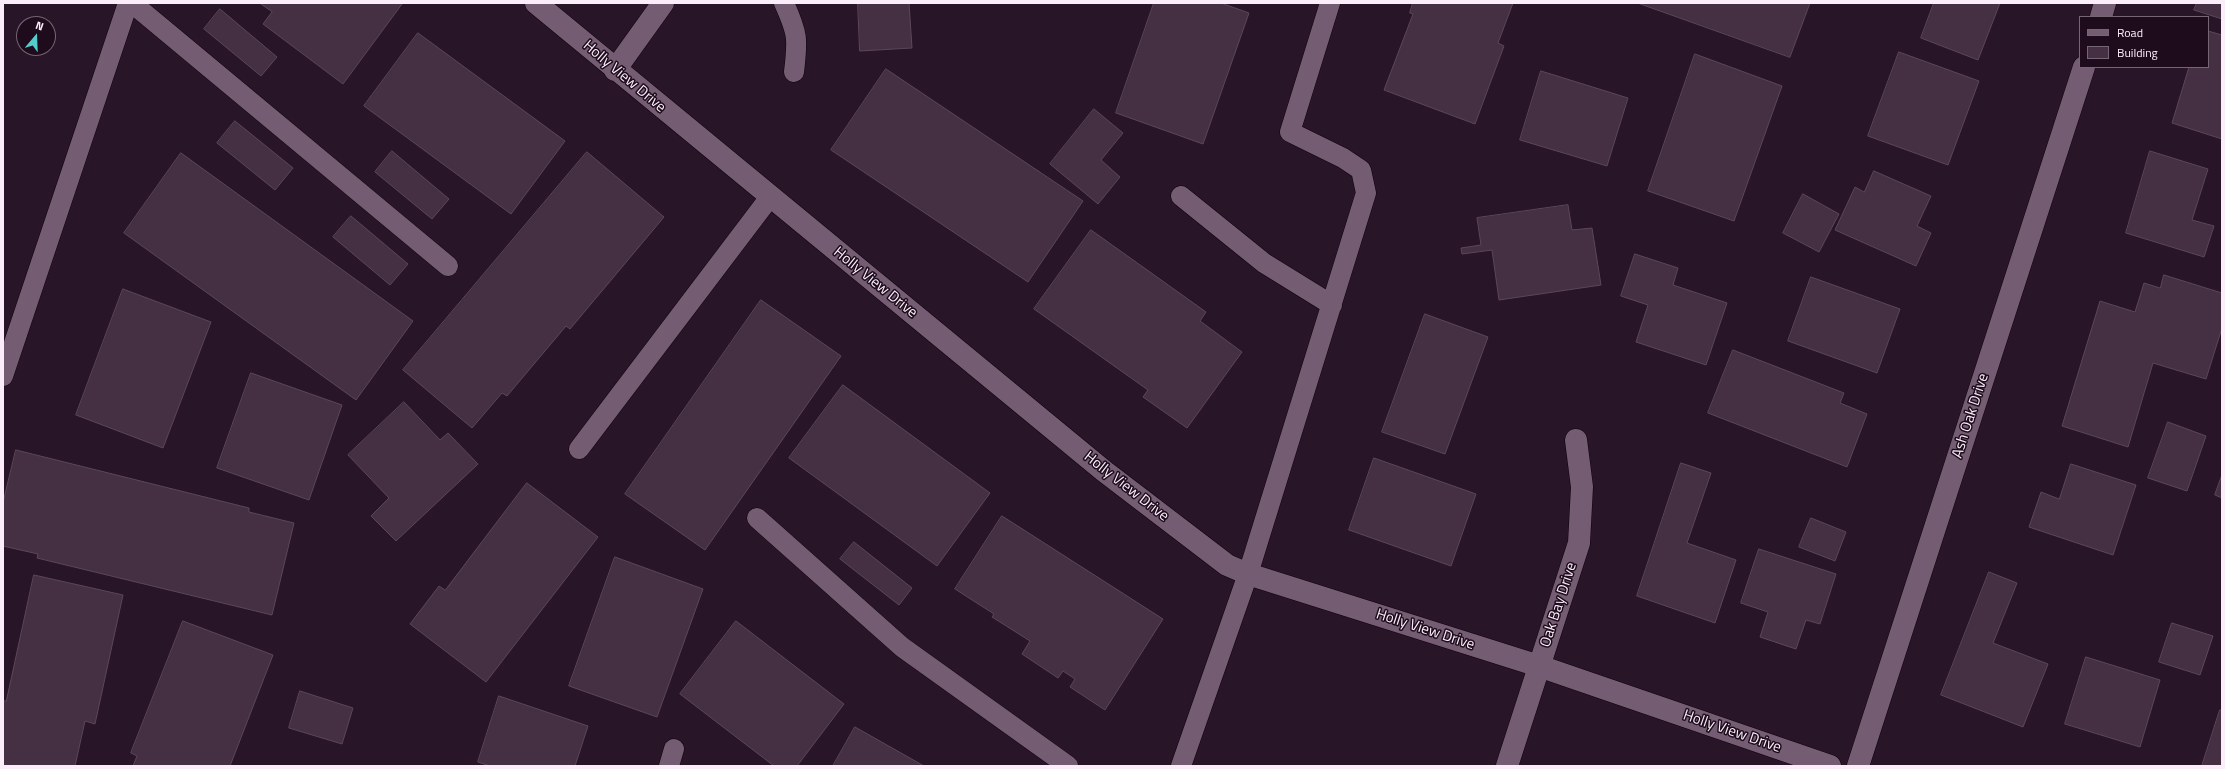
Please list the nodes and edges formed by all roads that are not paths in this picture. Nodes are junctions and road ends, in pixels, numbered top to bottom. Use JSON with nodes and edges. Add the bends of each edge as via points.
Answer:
{"nodes":[{"id":1,"x":128,"y":3,"type":"edge"},
{"id":2,"x":132,"y":3,"type":"edge"},
{"id":3,"x":536,"y":3,"type":"edge"},
{"id":4,"x":663,"y":3,"type":"edge"},
{"id":5,"x":784,"y":3,"type":"edge"},
{"id":6,"x":1330,"y":3,"type":"edge"},
{"id":7,"x":2105,"y":3,"type":"edge"},
{"id":8,"x":2101,"y":16,"type":"edge"},
{"id":9,"x":2084,"y":68,"type":"edge"},
{"id":10,"x":615,"y":70,"type":"junction"},
{"id":11,"x":794,"y":72,"type":"dead end"},
{"id":12,"x":1181,"y":196,"type":"dead end"},
{"id":13,"x":770,"y":197,"type":"junction"},
{"id":14,"x":448,"y":266,"type":"dead end"},
{"id":15,"x":1332,"y":305,"type":"junction"},
{"id":16,"x":3,"y":376,"type":"edge"},
{"id":17,"x":1576,"y":440,"type":"dead end"},
{"id":18,"x":579,"y":449,"type":"dead end"},
{"id":19,"x":757,"y":518,"type":"dead end"},
{"id":20,"x":1248,"y":574,"type":"junction"},
{"id":21,"x":1539,"y":666,"type":"junction"},
{"id":22,"x":1068,"y":766,"type":"edge"},
{"id":23,"x":1181,"y":766,"type":"edge"},
{"id":24,"x":1507,"y":766,"type":"edge"},
{"id":25,"x":1830,"y":766,"type":"edge"},
{"id":26,"x":1858,"y":766,"type":"edge"}],
"edges":[{"from":1,"to":16,"type":"lane"},
{"from":2,"to":14,"type":"lane"},
{"from":3,"to":10,"type":"street","name":"Holly View Drive"},
{"from":4,"to":10,"type":"street"},
{"from":5,"to":11,"type":"lane","via":[[798,41]]},
{"from":6,"to":15,"type":"lane","via":[[1290,132],[1343,158],[1361,170],[1366,193]]},
{"from":7,"to":8,"type":"street"},
{"from":9,"to":26,"type":"street","name":"Ash Oak Drive"},
{"from":10,"to":13,"type":"street","name":"Holly View Drive"},
{"from":12,"to":15,"type":"lane","via":[[1264,263]]},
{"from":13,"to":18,"type":"lane"},
{"from":13,"to":20,"type":"street","name":"Holly View Drive","via":[[1104,471],[1227,565]]},
{"from":15,"to":20,"type":"lane"},
{"from":17,"to":21,"type":"street","name":"Oak Bay Drive","via":[[1582,487],[1579,543]]},
{"from":19,"to":22,"type":"lane","via":[[902,647]]},
{"from":20,"to":21,"type":"street","name":"Holly View Drive"},
{"from":20,"to":23,"type":"lane"},
{"from":21,"to":24,"type":"street","name":"Oak Bay Drive"},
{"from":21,"to":25,"type":"street","name":"Holly View Drive"}]}
